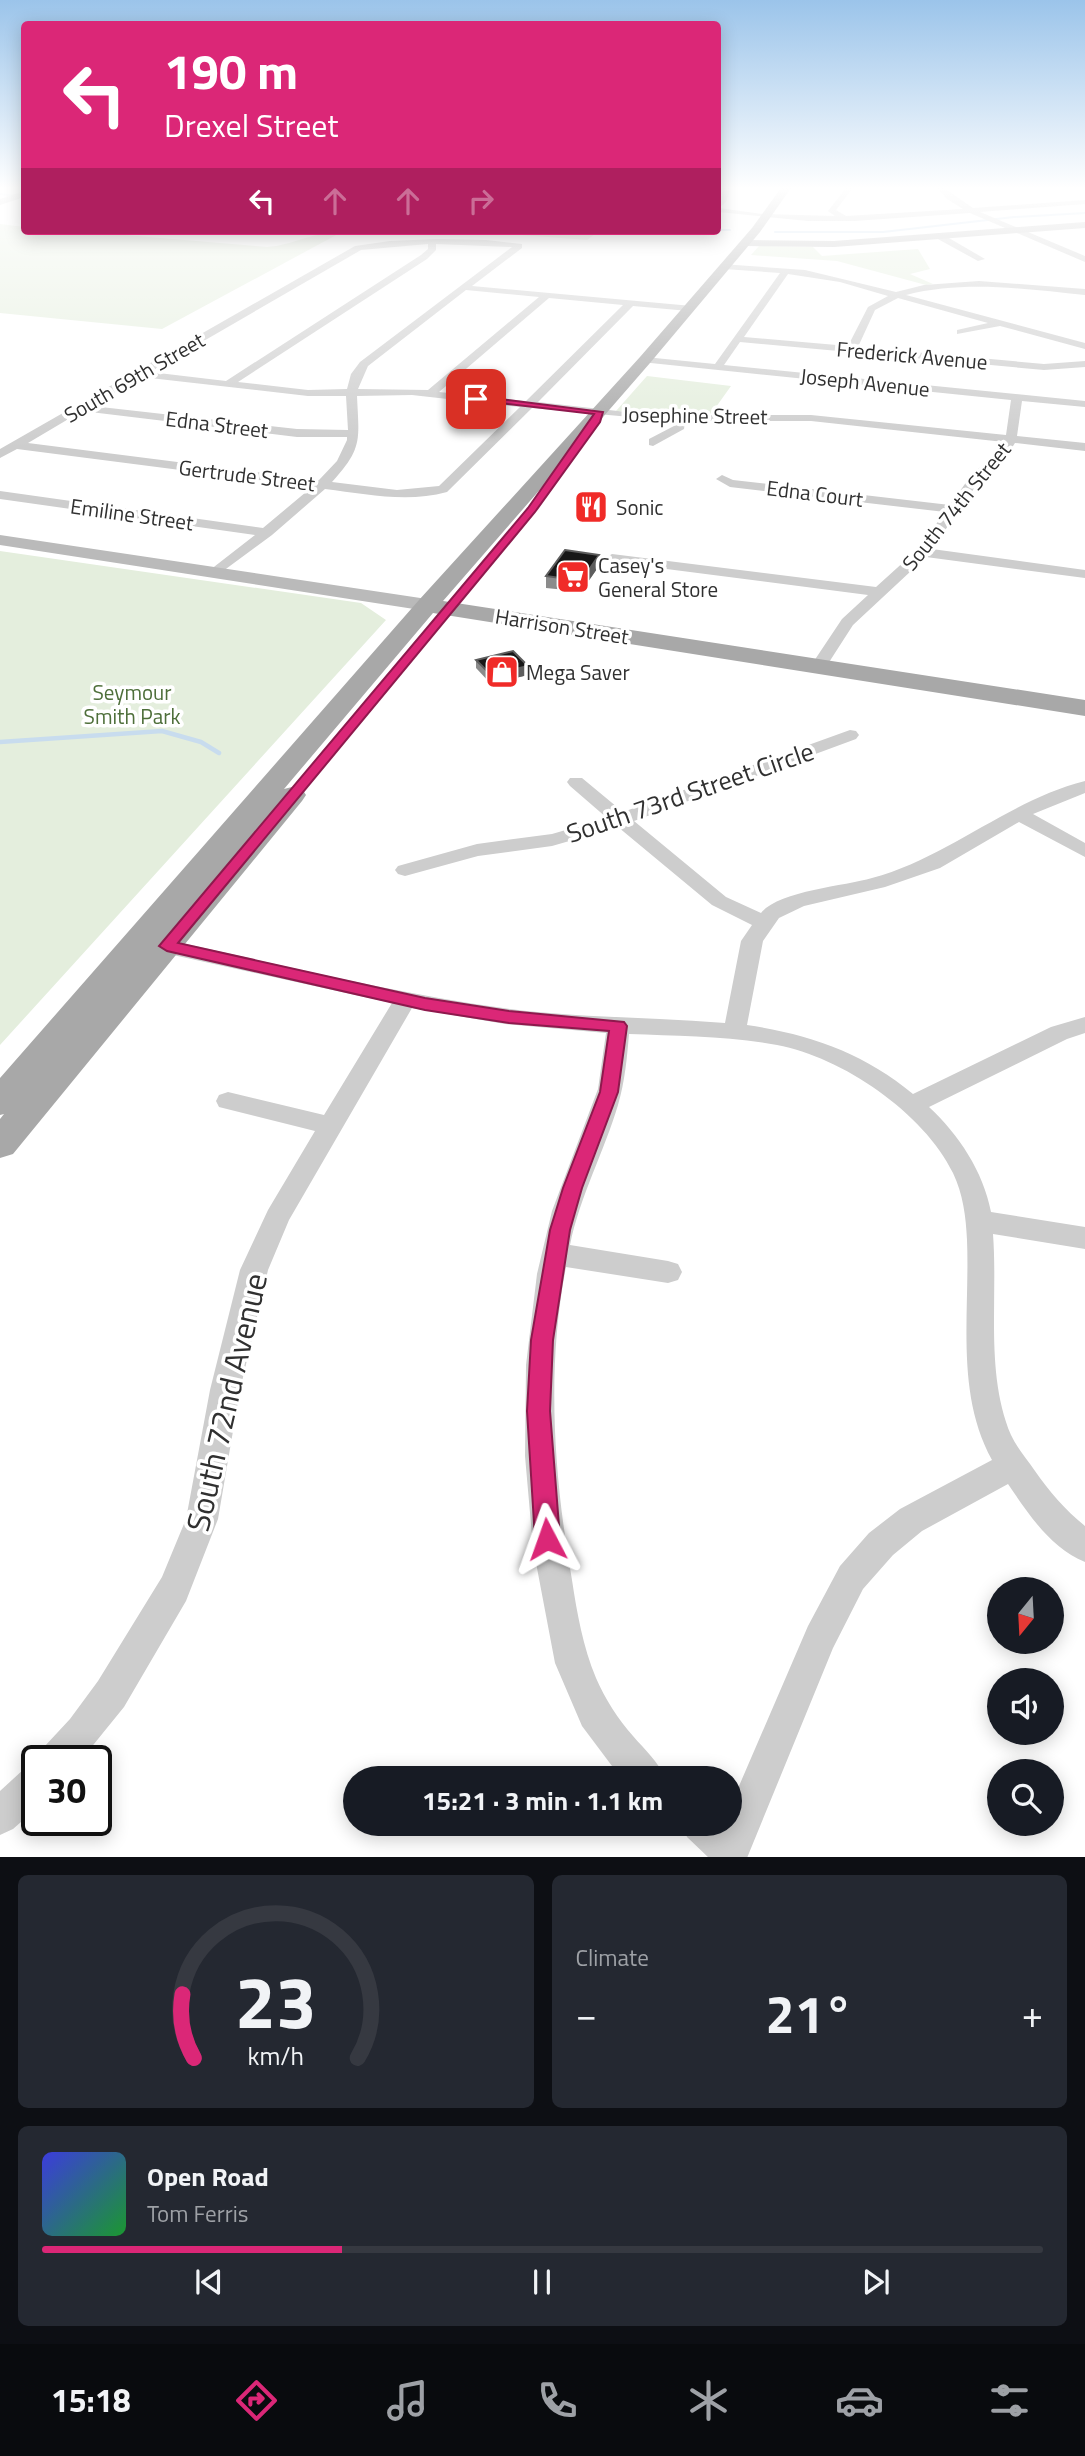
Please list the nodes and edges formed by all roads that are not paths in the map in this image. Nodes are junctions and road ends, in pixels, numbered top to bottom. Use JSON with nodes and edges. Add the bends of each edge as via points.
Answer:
{"nodes":[{"id":1,"x":310,"y":275,"type":"edge"},
{"id":2,"x":397,"y":275,"type":"edge"},
{"id":3,"x":485,"y":275,"type":"edge"},
{"id":4,"x":717,"y":275,"type":"edge"},
{"id":5,"x":783,"y":275,"type":"edge"},
{"id":6,"x":808,"y":275,"type":"edge"},
{"id":7,"x":467,"y":288,"type":"junction"},
{"id":8,"x":1085,"y":292,"type":"edge"},
{"id":9,"x":547,"y":295,"type":"junction"},
{"id":10,"x":900,"y":295,"type":"junction"},
{"id":11,"x":630,"y":303,"type":"junction"},
{"id":12,"x":689,"y":308,"type":"junction"},
{"id":13,"x":1002,"y":323,"type":"junction"},
{"id":14,"x":960,"y":332,"type":"dead end"},
{"id":15,"x":738,"y":339,"type":"junction"},
{"id":16,"x":1085,"y":346,"type":"edge"},
{"id":17,"x":852,"y":349,"type":"junction"},
{"id":18,"x":645,"y":360,"type":"junction"},
{"id":19,"x":1085,"y":363,"type":"edge"},
{"id":20,"x":717,"y":368,"type":"junction"},
{"id":21,"x":138,"y":374,"type":"junction"},
{"id":22,"x":228,"y":384,"type":"junction"},
{"id":23,"x":351,"y":393,"type":"junction"},
{"id":24,"x":430,"y":394,"type":"junction"},
{"id":25,"x":1017,"y":397,"type":"junction"},
{"id":26,"x":528,"y":404,"type":"junction"},
{"id":27,"x":1085,"y":404,"type":"edge"},
{"id":28,"x":81,"y":408,"type":"junction"},
{"id":29,"x":599,"y":412,"type":"junction"},
{"id":30,"x":678,"y":419,"type":"junction"},
{"id":31,"x":353,"y":434,"type":"junction"},
{"id":32,"x":1011,"y":440,"type":"junction"},
{"id":33,"x":653,"y":442,"type":"dead end"},
{"id":34,"x":15,"y":445,"type":"junction"},
{"id":35,"x":1085,"y":447,"type":"edge"},
{"id":36,"x":0,"y":454,"type":"edge"},
{"id":37,"x":722,"y":479,"type":"dead end"},
{"id":38,"x":321,"y":484,"type":"junction"},
{"id":39,"x":0,"y":496,"type":"edge"},
{"id":40,"x":952,"y":509,"type":"junction"},
{"id":41,"x":265,"y":533,"type":"junction"},
{"id":42,"x":0,"y":540,"type":"edge"},
{"id":43,"x":923,"y":552,"type":"junction"},
{"id":44,"x":612,"y":558,"type":"dead end"},
{"id":45,"x":220,"y":570,"type":"junction"},
{"id":46,"x":1085,"y":574,"type":"edge"},
{"id":47,"x":881,"y":592,"type":"junction"},
{"id":48,"x":441,"y":603,"type":"junction"},
{"id":49,"x":821,"y":662,"type":"junction"},
{"id":50,"x":1085,"y":697,"type":"edge"},
{"id":51,"x":1085,"y":708,"type":"edge"},
{"id":52,"x":850,"y":735,"type":"dead end"},
{"id":53,"x":576,"y":782,"type":"dead end"},
{"id":54,"x":1085,"y":787,"type":"edge"},
{"id":55,"x":1018,"y":813,"type":"junction"},
{"id":56,"x":620,"y":820,"type":"junction"},
{"id":57,"x":1085,"y":852,"type":"edge"},
{"id":58,"x":405,"y":870,"type":"dead end"},
{"id":59,"x":764,"y":923,"type":"junction"},
{"id":60,"x":153,"y":943,"type":"junction"},
{"id":61,"x":405,"y":1000,"type":"junction"},
{"id":62,"x":1085,"y":1025,"type":"edge"},
{"id":63,"x":618,"y":1026,"type":"junction"},
{"id":64,"x":735,"y":1029,"type":"junction"},
{"id":65,"x":228,"y":1101,"type":"dead end"},
{"id":66,"x":0,"y":1102,"type":"edge"},
{"id":67,"x":912,"y":1105,"type":"junction"},
{"id":68,"x":330,"y":1126,"type":"junction"},
{"id":69,"x":0,"y":1144,"type":"edge"},
{"id":70,"x":979,"y":1221,"type":"junction"},
{"id":71,"x":1085,"y":1238,"type":"edge"},
{"id":72,"x":556,"y":1254,"type":"junction"},
{"id":73,"x":668,"y":1272,"type":"dead end"},
{"id":74,"x":1013,"y":1465,"type":"junction"},
{"id":75,"x":1085,"y":1546,"type":"edge"},
{"id":76,"x":71,"y":1745,"type":"edge"},
{"id":77,"x":635,"y":1766,"type":"edge"},
{"id":78,"x":21,"y":1797,"type":"edge"},
{"id":79,"x":0,"y":1816,"type":"edge"},
{"id":80,"x":712,"y":1836,"type":"edge"},
{"id":81,"x":729,"y":1854,"type":"edge"}],
"edges":[{"from":1,"to":21,"type":"street","name":"South 69th Street"},
{"from":2,"to":22,"type":"street"},
{"from":3,"to":7,"type":"street","name":"South 69th Street"},
{"from":4,"to":12,"type":"main road"},
{"from":5,"to":15,"type":"street"},
{"from":6,"to":10,"type":"street"},
{"from":7,"to":9,"type":"street"},
{"from":7,"to":23,"type":"street","via":[[368,360],[354,377]]},
{"from":8,"to":10,"type":"street","via":[[969,283]]},
{"from":9,"to":11,"type":"street"},
{"from":9,"to":24,"type":"street"},
{"from":10,"to":13,"type":"street"},
{"from":10,"to":17,"type":"street","via":[[871,309]]},
{"from":11,"to":12,"type":"street"},
{"from":11,"to":26,"type":"street","name":"Gertrude Street"},
{"from":12,"to":18,"type":"main road"},
{"from":13,"to":14,"type":"street"},
{"from":13,"to":16,"type":"street"},
{"from":15,"to":17,"type":"street","name":"Frederick Avenue"},
{"from":15,"to":20,"type":"street"},
{"from":17,"to":19,"type":"street","name":"Frederick Avenue","via":[[1044,367]]},
{"from":18,"to":20,"type":"street","name":"Joseph Avenue"},
{"from":18,"to":29,"type":"main road"},
{"from":20,"to":25,"type":"street","name":"Joseph Avenue"},
{"from":21,"to":22,"type":"street","name":"Josephine Street"},
{"from":21,"to":28,"type":"street","name":"South 69th Street"},
{"from":22,"to":23,"type":"street","name":"Josephine Street"},
{"from":23,"to":24,"type":"street","name":"Josephine Street"},
{"from":23,"to":31,"type":"street"},
{"from":24,"to":26,"type":"street","name":"Josephine Street"},
{"from":25,"to":27,"type":"street","name":"Joseph Avenue"},
{"from":25,"to":32,"type":"street","name":"South 74th Street"},
{"from":26,"to":29,"type":"street","name":"Josephine Street"},
{"from":26,"to":38,"type":"street","name":"Gertrude Street","via":[[446,487],[429,494]]},
{"from":28,"to":31,"type":"street","name":"Edna Street","via":[[297,433]]},
{"from":28,"to":34,"type":"street","name":"South 69th Street"},
{"from":29,"to":30,"type":"street","name":"Josephine Street"},
{"from":29,"to":48,"type":"main road","via":[[532,510]]},
{"from":30,"to":32,"type":"street","name":"Josephine Street","via":[[811,418]]},
{"from":30,"to":33,"type":"street","via":[[680,427]]},
{"from":31,"to":38,"type":"street","via":[[345,460]]},
{"from":32,"to":35,"type":"street","name":"Josephine Street"},
{"from":32,"to":40,"type":"street","name":"South 74th Street"},
{"from":34,"to":36,"type":"street","name":"South 69th Street"},
{"from":34,"to":38,"type":"street","name":"Gertrude Street"},
{"from":37,"to":40,"type":"street","name":"Edna Court"},
{"from":38,"to":41,"type":"street"},
{"from":39,"to":41,"type":"street","name":"Emiline Street"},
{"from":40,"to":43,"type":"street","name":"South 74th Street"},
{"from":41,"to":45,"type":"street"},
{"from":42,"to":45,"type":"street","name":"Harrison Street"},
{"from":43,"to":46,"type":"street"},
{"from":43,"to":47,"type":"street","name":"South 74th Street"},
{"from":44,"to":47,"type":"street"},
{"from":45,"to":48,"type":"street","name":"Harrison Street"},
{"from":47,"to":49,"type":"street","name":"South 74th Street","via":[[847,622]]},
{"from":48,"to":49,"type":"main road","name":"Harrison Street"},
{"from":48,"to":60,"type":"main road"},
{"from":49,"to":50,"type":"main road","name":"Harrison Street"},
{"from":49,"to":51,"type":"main road","name":"Harrison Street"},
{"from":52,"to":56,"type":"street","name":"South 73rd Street Circle"},
{"from":53,"to":56,"type":"street"},
{"from":54,"to":55,"type":"street"},
{"from":55,"to":57,"type":"street"},
{"from":55,"to":59,"type":"street","via":[[933,864],[878,883],[798,901]]},
{"from":56,"to":58,"type":"street","name":"South 73rd Street Circle","via":[[569,837],[477,850]]},
{"from":56,"to":59,"type":"street","via":[[719,901]]},
{"from":59,"to":64,"type":"street","via":[[752,941]]},
{"from":60,"to":61,"type":"street"},
{"from":60,"to":66,"type":"main road"},
{"from":60,"to":69,"type":"main road"},
{"from":61,"to":63,"type":"street","via":[[509,1017]]},
{"from":61,"to":68,"type":"street","name":"South 72nd Avenue"},
{"from":62,"to":67,"type":"street","via":[[1059,1032]]},
{"from":63,"to":64,"type":"street"},
{"from":63,"to":72,"type":"street","via":[[609,1092],[573,1188]]},
{"from":64,"to":67,"type":"street","via":[[788,1039],[832,1054],[886,1084]]},
{"from":65,"to":68,"type":"street"},
{"from":67,"to":70,"type":"street","via":[[957,1157]]},
{"from":68,"to":76,"type":"street","name":"South 72nd Avenue","via":[[277,1217],[254,1270],[191,1550],[136,1656]]},
{"from":70,"to":71,"type":"street"},
{"from":70,"to":74,"type":"street","via":[[985,1388],[999,1443]]},
{"from":72,"to":73,"type":"street"},
{"from":72,"to":77,"type":"street","via":[[542,1340],[539,1411],[547,1539],[575,1671],[598,1720]]},
{"from":74,"to":75,"type":"street","via":[[1035,1500]]},
{"from":74,"to":81,"type":"street","via":[[906,1524],[860,1566],[826,1625]]},
{"from":78,"to":79,"type":"street"},
{"from":80,"to":81,"type":"street"}]}
